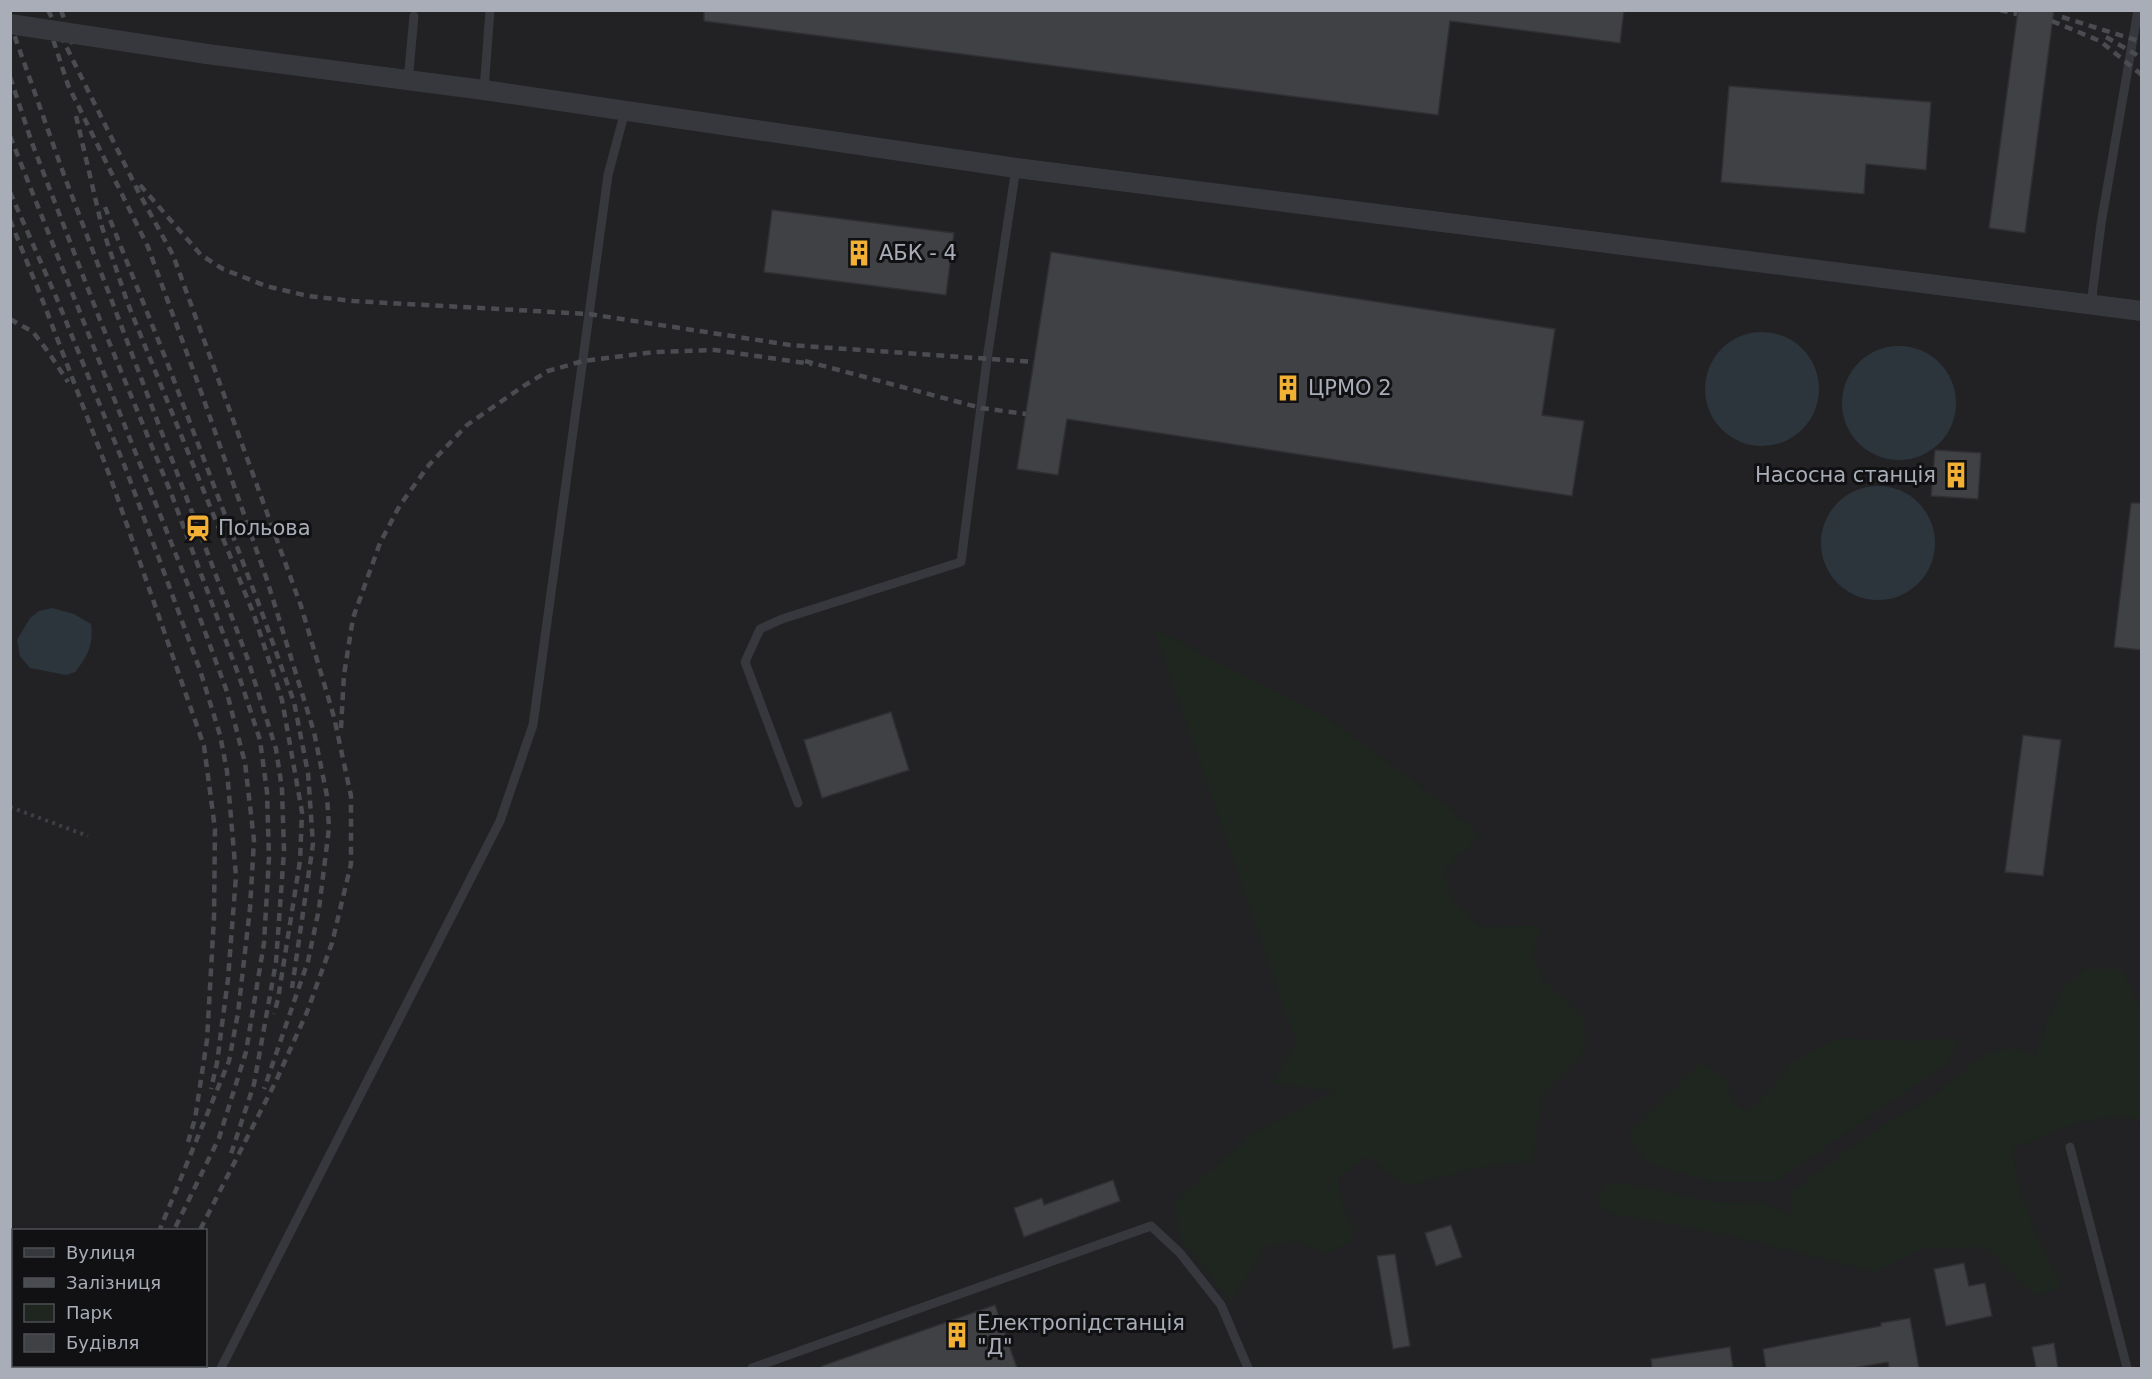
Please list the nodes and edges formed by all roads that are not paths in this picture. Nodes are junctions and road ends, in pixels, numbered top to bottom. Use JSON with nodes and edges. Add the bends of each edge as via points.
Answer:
{"nodes":[{"id":1,"x":490,"y":10,"type":"edge"},
{"id":2,"x":2138,"y":10,"type":"edge"},
{"id":3,"x":414,"y":16,"type":"dead end"},
{"id":4,"x":10,"y":24,"type":"edge"},
{"id":5,"x":408,"y":81,"type":"junction"},
{"id":6,"x":484,"y":90,"type":"junction"},
{"id":7,"x":625,"y":111,"type":"junction"},
{"id":8,"x":1016,"y":168,"type":"junction"},
{"id":9,"x":2091,"y":305,"type":"junction"},
{"id":10,"x":2142,"y":311,"type":"edge"},
{"id":11,"x":798,"y":802,"type":"dead end"},
{"id":12,"x":2070,"y":1147,"type":"dead end"},
{"id":13,"x":220,"y":1368,"type":"edge"},
{"id":14,"x":753,"y":1368,"type":"edge"},
{"id":15,"x":1248,"y":1368,"type":"edge"},
{"id":16,"x":2127,"y":1368,"type":"edge"}],
"edges":[{"from":1,"to":6,"type":"lane"},
{"from":2,"to":9,"type":"lane"},
{"from":3,"to":5,"type":"lane"},
{"from":4,"to":5,"type":"street","bridge":true},
{"from":5,"to":6,"type":"street"},
{"from":6,"to":7,"type":"street"},
{"from":7,"to":8,"type":"street"},
{"from":7,"to":13,"type":"lane","via":[[608,175],[533,725],[500,821]]},
{"from":8,"to":9,"type":"street"},
{"from":8,"to":11,"type":"lane","via":[[961,562],[760,629],[745,662]]},
{"from":9,"to":10,"type":"street"},
{"from":12,"to":16,"type":"lane"},
{"from":14,"to":15,"type":"lane","via":[[1151,1226],[1180,1253],[1221,1305]]}]}
